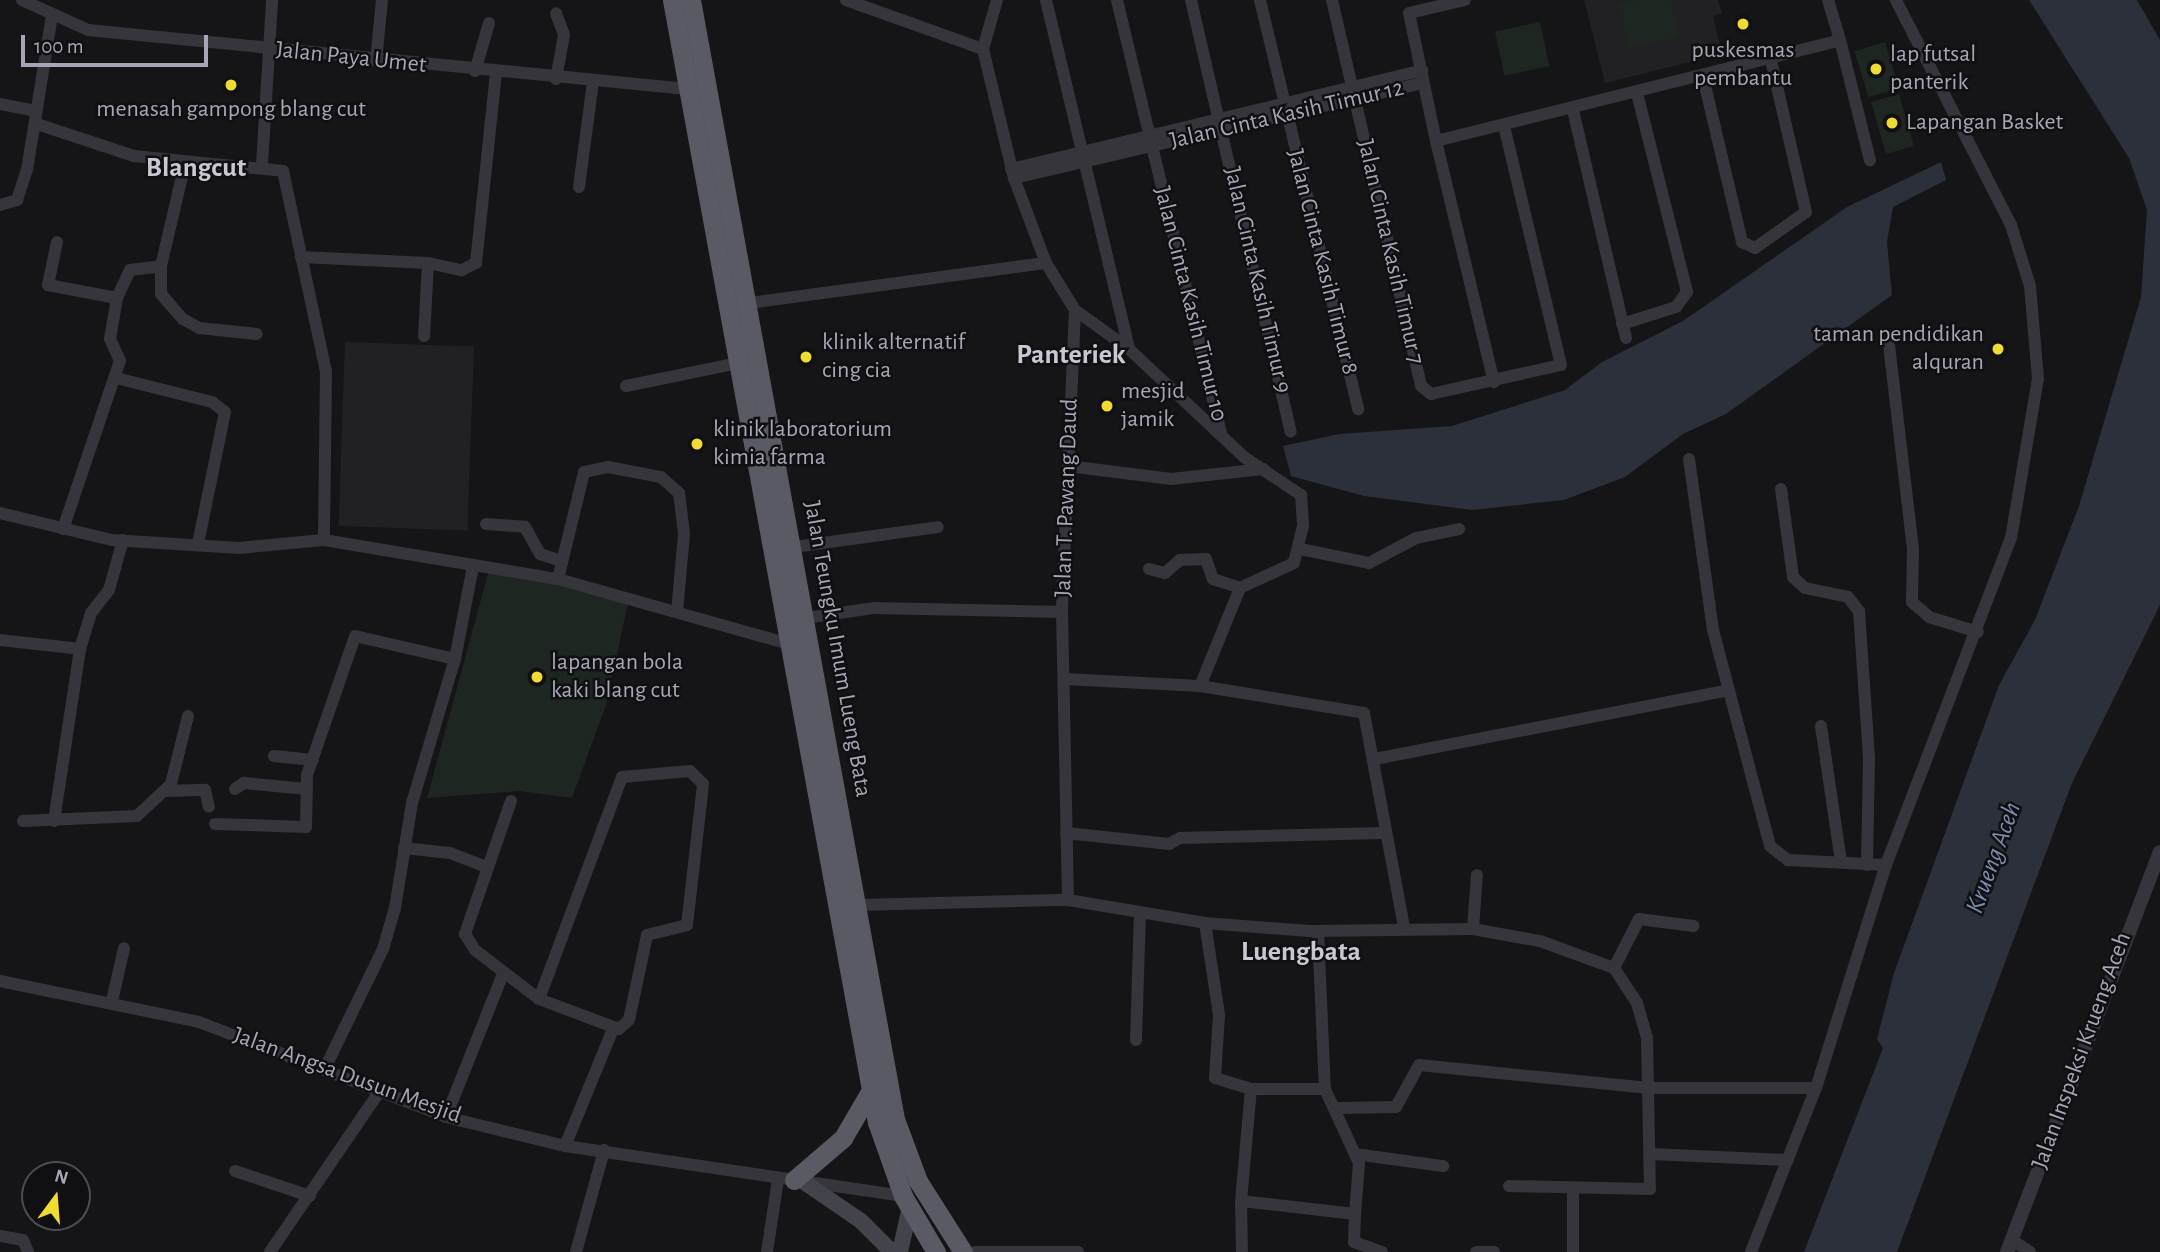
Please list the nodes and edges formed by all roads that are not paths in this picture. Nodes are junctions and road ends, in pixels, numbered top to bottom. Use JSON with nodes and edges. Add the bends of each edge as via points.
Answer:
{"nodes":[{"id":1,"x":22,"y":0,"type":"edge"},
{"id":2,"x":272,"y":0,"type":"edge"},
{"id":3,"x":382,"y":0,"type":"edge"},
{"id":4,"x":672,"y":0,"type":"edge"},
{"id":5,"x":691,"y":0,"type":"edge"},
{"id":6,"x":846,"y":0,"type":"edge"},
{"id":7,"x":997,"y":0,"type":"edge"},
{"id":8,"x":1046,"y":0,"type":"edge"},
{"id":9,"x":1117,"y":0,"type":"edge"},
{"id":10,"x":1191,"y":0,"type":"edge"},
{"id":11,"x":1260,"y":0,"type":"edge"},
{"id":12,"x":1332,"y":0,"type":"edge"},
{"id":13,"x":1465,"y":0,"type":"edge"},
{"id":14,"x":1828,"y":0,"type":"edge"},
{"id":15,"x":1896,"y":0,"type":"edge"},
{"id":16,"x":1408,"y":7,"type":"edge"},
{"id":17,"x":556,"y":13,"type":"dead end"},
{"id":18,"x":52,"y":15,"type":"junction"},
{"id":19,"x":489,"y":23,"type":"dead end"},
{"id":20,"x":1840,"y":40,"type":"junction"},
{"id":21,"x":269,"y":48,"type":"junction"},
{"id":22,"x":983,"y":49,"type":"junction"},
{"id":23,"x":1771,"y":60,"type":"junction"},
{"id":24,"x":376,"y":61,"type":"junction"},
{"id":25,"x":475,"y":71,"type":"junction"},
{"id":26,"x":496,"y":74,"type":"junction"},
{"id":27,"x":1422,"y":76,"type":"junction"},
{"id":28,"x":1703,"y":77,"type":"junction"},
{"id":29,"x":556,"y":79,"type":"junction"},
{"id":30,"x":593,"y":82,"type":"junction"},
{"id":31,"x":687,"y":89,"type":"junction"},
{"id":32,"x":1354,"y":93,"type":"junction"},
{"id":33,"x":1637,"y":93,"type":"junction"},
{"id":34,"x":0,"y":104,"type":"edge"},
{"id":35,"x":1285,"y":109,"type":"junction"},
{"id":36,"x":1573,"y":110,"type":"junction"},
{"id":37,"x":36,"y":117,"type":"junction"},
{"id":38,"x":1222,"y":123,"type":"junction"},
{"id":39,"x":1504,"y":125,"type":"junction"},
{"id":40,"x":1150,"y":140,"type":"junction"},
{"id":41,"x":1436,"y":141,"type":"junction"},
{"id":42,"x":1084,"y":156,"type":"junction"},
{"id":43,"x":1870,"y":160,"type":"dead end"},
{"id":44,"x":185,"y":164,"type":"junction"},
{"id":45,"x":262,"y":165,"type":"junction"},
{"id":46,"x":1013,"y":174,"type":"junction"},
{"id":47,"x":579,"y":187,"type":"dead end"},
{"id":48,"x":0,"y":205,"type":"edge"},
{"id":49,"x":57,"y":242,"type":"dead end"},
{"id":50,"x":301,"y":257,"type":"junction"},
{"id":51,"x":428,"y":263,"type":"junction"},
{"id":52,"x":1046,"y":263,"type":"junction"},
{"id":53,"x":161,"y":266,"type":"junction"},
{"id":54,"x":117,"y":298,"type":"junction"},
{"id":55,"x":748,"y":303,"type":"junction"},
{"id":56,"x":1075,"y":310,"type":"junction"},
{"id":57,"x":1622,"y":324,"type":"junction"},
{"id":58,"x":257,"y":334,"type":"dead end"},
{"id":59,"x":424,"y":336,"type":"dead end"},
{"id":60,"x":1626,"y":338,"type":"dead end"},
{"id":61,"x":1889,"y":345,"type":"dead end"},
{"id":62,"x":1129,"y":349,"type":"junction"},
{"id":63,"x":738,"y":363,"type":"junction"},
{"id":64,"x":116,"y":378,"type":"junction"},
{"id":65,"x":1494,"y":382,"type":"junction"},
{"id":66,"x":626,"y":386,"type":"dead end"},
{"id":67,"x":1358,"y":408,"type":"dead end"},
{"id":68,"x":1291,"y":432,"type":"dead end"},
{"id":69,"x":1221,"y":434,"type":"junction"},
{"id":70,"x":1689,"y":459,"type":"dead end"},
{"id":71,"x":1068,"y":466,"type":"junction"},
{"id":72,"x":1263,"y":469,"type":"junction"},
{"id":73,"x":1781,"y":489,"type":"dead end"},
{"id":74,"x":0,"y":513,"type":"edge"},
{"id":75,"x":486,"y":524,"type":"dead end"},
{"id":76,"x":938,"y":527,"type":"dead end"},
{"id":77,"x":64,"y":529,"type":"junction"},
{"id":78,"x":1459,"y":529,"type":"dead end"},
{"id":79,"x":123,"y":540,"type":"junction"},
{"id":80,"x":324,"y":540,"type":"junction"},
{"id":81,"x":198,"y":544,"type":"junction"},
{"id":82,"x":794,"y":547,"type":"junction"},
{"id":83,"x":1300,"y":549,"type":"junction"},
{"id":84,"x":561,"y":561,"type":"junction"},
{"id":85,"x":473,"y":566,"type":"junction"},
{"id":86,"x":1149,"y":569,"type":"dead end"},
{"id":87,"x":558,"y":579,"type":"junction"},
{"id":88,"x":1240,"y":588,"type":"junction"},
{"id":89,"x":677,"y":612,"type":"junction"},
{"id":90,"x":1062,"y":612,"type":"junction"},
{"id":91,"x":806,"y":618,"type":"junction"},
{"id":92,"x":1978,"y":632,"type":"junction"},
{"id":93,"x":0,"y":640,"type":"edge"},
{"id":94,"x":790,"y":644,"type":"junction"},
{"id":95,"x":80,"y":649,"type":"junction"},
{"id":96,"x":455,"y":659,"type":"junction"},
{"id":97,"x":1065,"y":679,"type":"junction"},
{"id":98,"x":1200,"y":686,"type":"junction"},
{"id":99,"x":1726,"y":691,"type":"junction"},
{"id":100,"x":188,"y":716,"type":"dead end"},
{"id":101,"x":1821,"y":726,"type":"dead end"},
{"id":102,"x":274,"y":756,"type":"dead end"},
{"id":103,"x":1375,"y":759,"type":"junction"},
{"id":104,"x":313,"y":760,"type":"junction"},
{"id":105,"x":235,"y":789,"type":"dead end"},
{"id":106,"x":307,"y":789,"type":"junction"},
{"id":107,"x":167,"y":791,"type":"junction"},
{"id":108,"x":511,"y":801,"type":"dead end"},
{"id":109,"x":209,"y":807,"type":"dead end"},
{"id":110,"x":23,"y":821,"type":"dead end"},
{"id":111,"x":54,"y":821,"type":"junction"},
{"id":112,"x":215,"y":824,"type":"dead end"},
{"id":113,"x":1066,"y":833,"type":"junction"},
{"id":114,"x":1383,"y":833,"type":"junction"},
{"id":115,"x":838,"y":847,"type":"junction"},
{"id":116,"x":404,"y":848,"type":"junction"},
{"id":117,"x":2160,"y":852,"type":"edge"},
{"id":118,"x":1841,"y":862,"type":"junction"},
{"id":119,"x":1867,"y":865,"type":"junction"},
{"id":120,"x":1886,"y":865,"type":"junction"},
{"id":121,"x":486,"y":867,"type":"junction"},
{"id":122,"x":1477,"y":875,"type":"dead end"},
{"id":123,"x":1068,"y":900,"type":"junction"},
{"id":124,"x":857,"y":905,"type":"junction"},
{"id":125,"x":1140,"y":912,"type":"junction"},
{"id":126,"x":1205,"y":923,"type":"junction"},
{"id":127,"x":1694,"y":926,"type":"dead end"},
{"id":128,"x":1404,"y":927,"type":"junction"},
{"id":129,"x":1473,"y":929,"type":"junction"},
{"id":130,"x":1318,"y":931,"type":"junction"},
{"id":131,"x":124,"y":948,"type":"dead end"},
{"id":132,"x":1614,"y":968,"type":"junction"},
{"id":133,"x":503,"y":974,"type":"junction"},
{"id":134,"x":0,"y":981,"type":"edge"},
{"id":135,"x":540,"y":999,"type":"junction"},
{"id":136,"x":112,"y":1001,"type":"junction"},
{"id":137,"x":613,"y":1029,"type":"junction"},
{"id":138,"x":1136,"y":1040,"type":"dead end"},
{"id":139,"x":326,"y":1066,"type":"junction"},
{"id":140,"x":1649,"y":1088,"type":"junction"},
{"id":141,"x":1816,"y":1088,"type":"junction"},
{"id":142,"x":1251,"y":1089,"type":"junction"},
{"id":143,"x":1325,"y":1089,"type":"junction"},
{"id":144,"x":871,"y":1090,"type":"junction"},
{"id":145,"x":380,"y":1091,"type":"junction"},
{"id":146,"x":1339,"y":1108,"type":"junction"},
{"id":147,"x":446,"y":1117,"type":"junction"},
{"id":148,"x":565,"y":1146,"type":"junction"},
{"id":149,"x":604,"y":1150,"type":"junction"},
{"id":150,"x":1355,"y":1153,"type":"junction"},
{"id":151,"x":1651,"y":1154,"type":"junction"},
{"id":152,"x":1788,"y":1160,"type":"junction"},
{"id":153,"x":1443,"y":1166,"type":"dead end"},
{"id":154,"x":235,"y":1171,"type":"dead end"},
{"id":155,"x":792,"y":1180,"type":"junction"},
{"id":156,"x":1509,"y":1186,"type":"dead end"},
{"id":157,"x":1573,"y":1192,"type":"junction"},
{"id":158,"x":310,"y":1196,"type":"junction"},
{"id":159,"x":1241,"y":1200,"type":"junction"},
{"id":160,"x":907,"y":1202,"type":"junction"},
{"id":161,"x":1355,"y":1214,"type":"junction"},
{"id":162,"x":0,"y":1236,"type":"edge"},
{"id":163,"x":2010,"y":1246,"type":"edge"},
{"id":164,"x":1353,"y":1247,"type":"edge"},
{"id":165,"x":28,"y":1252,"type":"edge"},
{"id":166,"x":270,"y":1252,"type":"edge"},
{"id":167,"x":576,"y":1252,"type":"edge"},
{"id":168,"x":766,"y":1252,"type":"edge"},
{"id":169,"x":892,"y":1252,"type":"edge"},
{"id":170,"x":900,"y":1252,"type":"edge"},
{"id":171,"x":936,"y":1252,"type":"edge"},
{"id":172,"x":963,"y":1252,"type":"edge"},
{"id":173,"x":975,"y":1252,"type":"edge"},
{"id":174,"x":1078,"y":1252,"type":"edge"},
{"id":175,"x":1242,"y":1252,"type":"edge"},
{"id":176,"x":1382,"y":1252,"type":"edge"},
{"id":177,"x":1476,"y":1252,"type":"edge"},
{"id":178,"x":1494,"y":1252,"type":"edge"},
{"id":179,"x":1573,"y":1252,"type":"edge"},
{"id":180,"x":1751,"y":1252,"type":"edge"},
{"id":181,"x":2031,"y":1252,"type":"edge"}],
"edges":[{"from":1,"to":18,"type":"street","name":"Jalan Paya Umet"},
{"from":2,"to":21,"type":"street"},
{"from":3,"to":24,"type":"street"},
{"from":4,"to":31,"type":"highway","name":"Jalan Teungku Imum Lueng Bata"},
{"from":5,"to":55,"type":"highway","name":"Jalan Teungku Imum Lueng Bata"},
{"from":6,"to":22,"type":"street"},
{"from":7,"to":22,"type":"street"},
{"from":8,"to":42,"type":"street"},
{"from":9,"to":40,"type":"street","name":"Jalan Cinta Kasih Timur 10"},
{"from":10,"to":38,"type":"street","name":"Jalan Cinta Kasih Timur 9"},
{"from":11,"to":35,"type":"street","name":"Jalan Cinta Kasih Timur 8"},
{"from":12,"to":32,"type":"street"},
{"from":13,"to":16,"type":"street"},
{"from":14,"to":20,"type":"street"},
{"from":15,"to":92,"type":"street","via":[[2011,225],[2036,330],[2038,379],[2019,509]]},
{"from":16,"to":27,"type":"street","name":"Jalan Cinta Kasih Timur 12"},
{"from":17,"to":29,"type":"street","via":[[564,35]]},
{"from":18,"to":21,"type":"street","name":"Jalan Paya Umet","via":[[88,30]]},
{"from":18,"to":37,"type":"street"},
{"from":19,"to":25,"type":"street"},
{"from":20,"to":23,"type":"street"},
{"from":20,"to":43,"type":"street"},
{"from":21,"to":24,"type":"street","name":"Jalan Paya Umet"},
{"from":21,"to":45,"type":"street"},
{"from":22,"to":46,"type":"street"},
{"from":23,"to":28,"type":"street"},
{"from":23,"to":28,"type":"street","via":[[1807,203],[1800,220],[1755,248],[1742,242]]},
{"from":24,"to":25,"type":"street","name":"Jalan Paya Umet"},
{"from":25,"to":26,"type":"street","name":"Jalan Paya Umet"},
{"from":26,"to":29,"type":"street","name":"Jalan Paya Umet"},
{"from":26,"to":51,"type":"street","via":[[476,263],[462,271]]},
{"from":27,"to":32,"type":"street"},
{"from":27,"to":41,"type":"street","name":"Jalan Cinta Kasih Timur 12"},
{"from":28,"to":33,"type":"street"},
{"from":29,"to":30,"type":"street","name":"Jalan Paya Umet"},
{"from":30,"to":31,"type":"street","name":"Jalan Paya Umet"},
{"from":30,"to":47,"type":"street"},
{"from":31,"to":63,"type":"highway","name":"Jalan Teungku Imum Lueng Bata"},
{"from":32,"to":35,"type":"street"},
{"from":32,"to":65,"type":"street","name":"Jalan Cinta Kasih Timur 7","via":[[1420,386],[1436,394]]},
{"from":33,"to":36,"type":"street"},
{"from":33,"to":57,"type":"street","via":[[1686,284],[1685,300]]},
{"from":34,"to":37,"type":"street"},
{"from":35,"to":38,"type":"street"},
{"from":35,"to":67,"type":"street","name":"Jalan Cinta Kasih Timur 8"},
{"from":36,"to":39,"type":"street"},
{"from":36,"to":57,"type":"street"},
{"from":37,"to":44,"type":"street","via":[[134,156]]},
{"from":37,"to":48,"type":"street","via":[[17,200]]},
{"from":38,"to":40,"type":"street"},
{"from":38,"to":68,"type":"street","name":"Jalan Cinta Kasih Timur 9"},
{"from":39,"to":41,"type":"street"},
{"from":39,"to":65,"type":"street","via":[[1563,358],[1556,368]]},
{"from":40,"to":42,"type":"street"},
{"from":40,"to":69,"type":"street","name":"Jalan Cinta Kasih Timur 10"},
{"from":41,"to":65,"type":"street","name":"Jalan Cinta Kasih Timur 12"},
{"from":42,"to":46,"type":"street"},
{"from":42,"to":62,"type":"street"},
{"from":44,"to":45,"type":"street"},
{"from":44,"to":53,"type":"street"},
{"from":45,"to":50,"type":"street","via":[[283,171]]},
{"from":46,"to":52,"type":"street"},
{"from":49,"to":54,"type":"street","via":[[48,285]]},
{"from":50,"to":51,"type":"street"},
{"from":50,"to":80,"type":"street","via":[[311,279],[326,371]]},
{"from":51,"to":59,"type":"street"},
{"from":52,"to":55,"type":"street"},
{"from":52,"to":56,"type":"street"},
{"from":53,"to":54,"type":"street","via":[[130,270]]},
{"from":53,"to":58,"type":"street","via":[[161,294],[183,319],[200,328]]},
{"from":54,"to":64,"type":"street","via":[[110,339],[120,361]]},
{"from":55,"to":82,"type":"highway","name":"Jalan Teungku Imum Lueng Bata"},
{"from":56,"to":62,"type":"street"},
{"from":56,"to":71,"type":"street","name":"Jalan T. Pawang Daud"},
{"from":57,"to":60,"type":"street"},
{"from":61,"to":92,"type":"street","via":[[1913,549],[1912,602],[1929,617]]},
{"from":62,"to":69,"type":"street"},
{"from":63,"to":66,"type":"street"},
{"from":63,"to":94,"type":"highway","name":"Jalan Teungku Imum Lueng Bata"},
{"from":64,"to":77,"type":"street"},
{"from":64,"to":81,"type":"street","via":[[212,402],[225,412]]},
{"from":69,"to":72,"type":"street"},
{"from":70,"to":99,"type":"street"},
{"from":71,"to":72,"type":"street","via":[[1171,479]]},
{"from":71,"to":90,"type":"street","name":"Jalan T. Pawang Daud"},
{"from":72,"to":83,"type":"street","via":[[1301,495]]},
{"from":73,"to":119,"type":"street","via":[[1793,577],[1805,588],[1848,597],[1858,611],[1869,759]]},
{"from":74,"to":77,"type":"street"},
{"from":75,"to":84,"type":"street","via":[[526,527],[538,551]]},
{"from":76,"to":82,"type":"street"},
{"from":77,"to":79,"type":"street"},
{"from":78,"to":83,"type":"street","via":[[1416,538],[1369,563]]},
{"from":79,"to":81,"type":"street"},
{"from":79,"to":95,"type":"street","via":[[109,590],[91,613]]},
{"from":80,"to":81,"type":"street","via":[[259,548]]},
{"from":80,"to":85,"type":"street"},
{"from":82,"to":91,"type":"highway","name":"Jalan Teungku Imum Lueng Bata"},
{"from":83,"to":88,"type":"street","via":[[1290,566]]},
{"from":84,"to":87,"type":"street"},
{"from":84,"to":89,"type":"street","via":[[584,472],[608,467],[660,477],[679,494],[684,534]]},
{"from":85,"to":87,"type":"street"},
{"from":85,"to":96,"type":"street"},
{"from":86,"to":88,"type":"street","via":[[1166,573],[1180,560],[1206,559],[1211,577]]},
{"from":87,"to":89,"type":"street"},
{"from":88,"to":98,"type":"street"},
{"from":89,"to":94,"type":"street"},
{"from":90,"to":91,"type":"street","via":[[874,608]]},
{"from":90,"to":97,"type":"street","name":"Jalan T. Pawang Daud"},
{"from":91,"to":115,"type":"highway","name":"Jalan Teungku Imum Lueng Bata"},
{"from":92,"to":120,"type":"street"},
{"from":93,"to":95,"type":"street"},
{"from":94,"to":115,"type":"highway","name":"Jalan Teungku Imum Lueng Bata"},
{"from":95,"to":111,"type":"street"},
{"from":96,"to":104,"type":"street","via":[[355,636]]},
{"from":96,"to":116,"type":"street"},
{"from":97,"to":98,"type":"street"},
{"from":97,"to":113,"type":"street","name":"Jalan T. Pawang Daud"},
{"from":98,"to":103,"type":"street","via":[[1358,710],[1370,722]]},
{"from":99,"to":103,"type":"street"},
{"from":99,"to":118,"type":"street","via":[[1773,852],[1788,860]]},
{"from":100,"to":107,"type":"street"},
{"from":101,"to":118,"type":"street"},
{"from":102,"to":104,"type":"street"},
{"from":103,"to":114,"type":"street"},
{"from":104,"to":106,"type":"street"},
{"from":105,"to":106,"type":"street","via":[[244,783]]},
{"from":106,"to":112,"type":"street","via":[[302,831]]},
{"from":107,"to":109,"type":"street","via":[[205,790]]},
{"from":107,"to":111,"type":"street","via":[[132,817]]},
{"from":108,"to":121,"type":"street"},
{"from":110,"to":111,"type":"street"},
{"from":113,"to":114,"type":"street","via":[[1168,844],[1181,838]]},
{"from":113,"to":123,"type":"street","name":"Jalan T. Pawang Daud"},
{"from":114,"to":128,"type":"street"},
{"from":115,"to":124,"type":"highway","name":"Jalan Teungku Imum Lueng Bata"},
{"from":115,"to":144,"type":"highway","name":"Jalan Teungku Imum Lueng Bata"},
{"from":116,"to":121,"type":"street","via":[[450,853]]},
{"from":116,"to":139,"type":"street","via":[[383,949]]},
{"from":117,"to":163,"type":"street","name":"Jalan Inspeksi Krueng Aceh"},
{"from":118,"to":119,"type":"street"},
{"from":119,"to":120,"type":"street"},
{"from":120,"to":141,"type":"street"},
{"from":121,"to":133,"type":"street","via":[[465,934]]},
{"from":122,"to":129,"type":"street"},
{"from":123,"to":124,"type":"street"},
{"from":123,"to":125,"type":"street"},
{"from":124,"to":172,"type":"highway","name":"Jalan Teungku Imum Lueng Bata","via":[[895,1119],[918,1181]]},
{"from":125,"to":126,"type":"street"},
{"from":125,"to":138,"type":"street"},
{"from":126,"to":130,"type":"street"},
{"from":126,"to":142,"type":"street","via":[[1219,1014],[1215,1078]]},
{"from":127,"to":132,"type":"street","via":[[1639,919]]},
{"from":128,"to":129,"type":"street"},
{"from":128,"to":130,"type":"street"},
{"from":129,"to":132,"type":"street","via":[[1540,941]]},
{"from":130,"to":143,"type":"street"},
{"from":131,"to":136,"type":"street"},
{"from":132,"to":140,"type":"street","via":[[1637,1003],[1647,1037]]},
{"from":133,"to":135,"type":"street"},
{"from":133,"to":147,"type":"street"},
{"from":134,"to":136,"type":"street","name":"Jalan Angsa Dusun Mesjid"},
{"from":135,"to":137,"type":"street"},
{"from":135,"to":137,"type":"street","via":[[622,777],[690,771],[703,784],[687,925],[647,934],[629,1020]]},
{"from":136,"to":139,"type":"street","name":"Jalan Angsa Dusun Mesjid","via":[[199,1022]]},
{"from":137,"to":148,"type":"street"},
{"from":139,"to":145,"type":"street","name":"Jalan Angsa Dusun Mesjid"},
{"from":140,"to":141,"type":"street"},
{"from":140,"to":146,"type":"street","via":[[1419,1065],[1396,1107]]},
{"from":140,"to":151,"type":"street"},
{"from":141,"to":152,"type":"street"},
{"from":142,"to":143,"type":"street"},
{"from":142,"to":159,"type":"street"},
{"from":143,"to":146,"type":"street"},
{"from":144,"to":155,"type":"highway","via":[[843,1138]]},
{"from":144,"to":160,"type":"highway","name":"Jalan Teungku Imum Lueng Bata"},
{"from":145,"to":147,"type":"street","name":"Jalan Angsa Dusun Mesjid"},
{"from":145,"to":158,"type":"street"},
{"from":146,"to":150,"type":"street"},
{"from":147,"to":148,"type":"street","name":"Jalan Angsa Dusun Mesjid"},
{"from":148,"to":149,"type":"street","name":"Jalan Angsa Dusun Mesjid"},
{"from":149,"to":155,"type":"street","name":"Jalan Angsa Dusun Mesjid"},
{"from":149,"to":167,"type":"street"},
{"from":150,"to":153,"type":"street"},
{"from":150,"to":161,"type":"street","via":[[1361,1174]]},
{"from":151,"to":152,"type":"street"},
{"from":151,"to":157,"type":"street","via":[[1647,1192]]},
{"from":152,"to":180,"type":"street"},
{"from":154,"to":158,"type":"street"},
{"from":155,"to":160,"type":"street","name":"Jalan Angsa Dusun Mesjid"},
{"from":155,"to":168,"type":"street"},
{"from":155,"to":169,"type":"main road","via":[[861,1221]]},
{"from":156,"to":157,"type":"street"},
{"from":157,"to":179,"type":"street"},
{"from":158,"to":166,"type":"street"},
{"from":159,"to":161,"type":"street"},
{"from":159,"to":175,"type":"street"},
{"from":160,"to":170,"type":"main road"},
{"from":160,"to":171,"type":"highway","name":"Jalan Teungku Imum Lueng Bata"},
{"from":161,"to":164,"type":"street"},
{"from":162,"to":165,"type":"street","via":[[23,1240]]},
{"from":163,"to":181,"type":"street"},
{"from":164,"to":176,"type":"street"},
{"from":173,"to":174,"type":"street"},
{"from":177,"to":178,"type":"street"}]}
